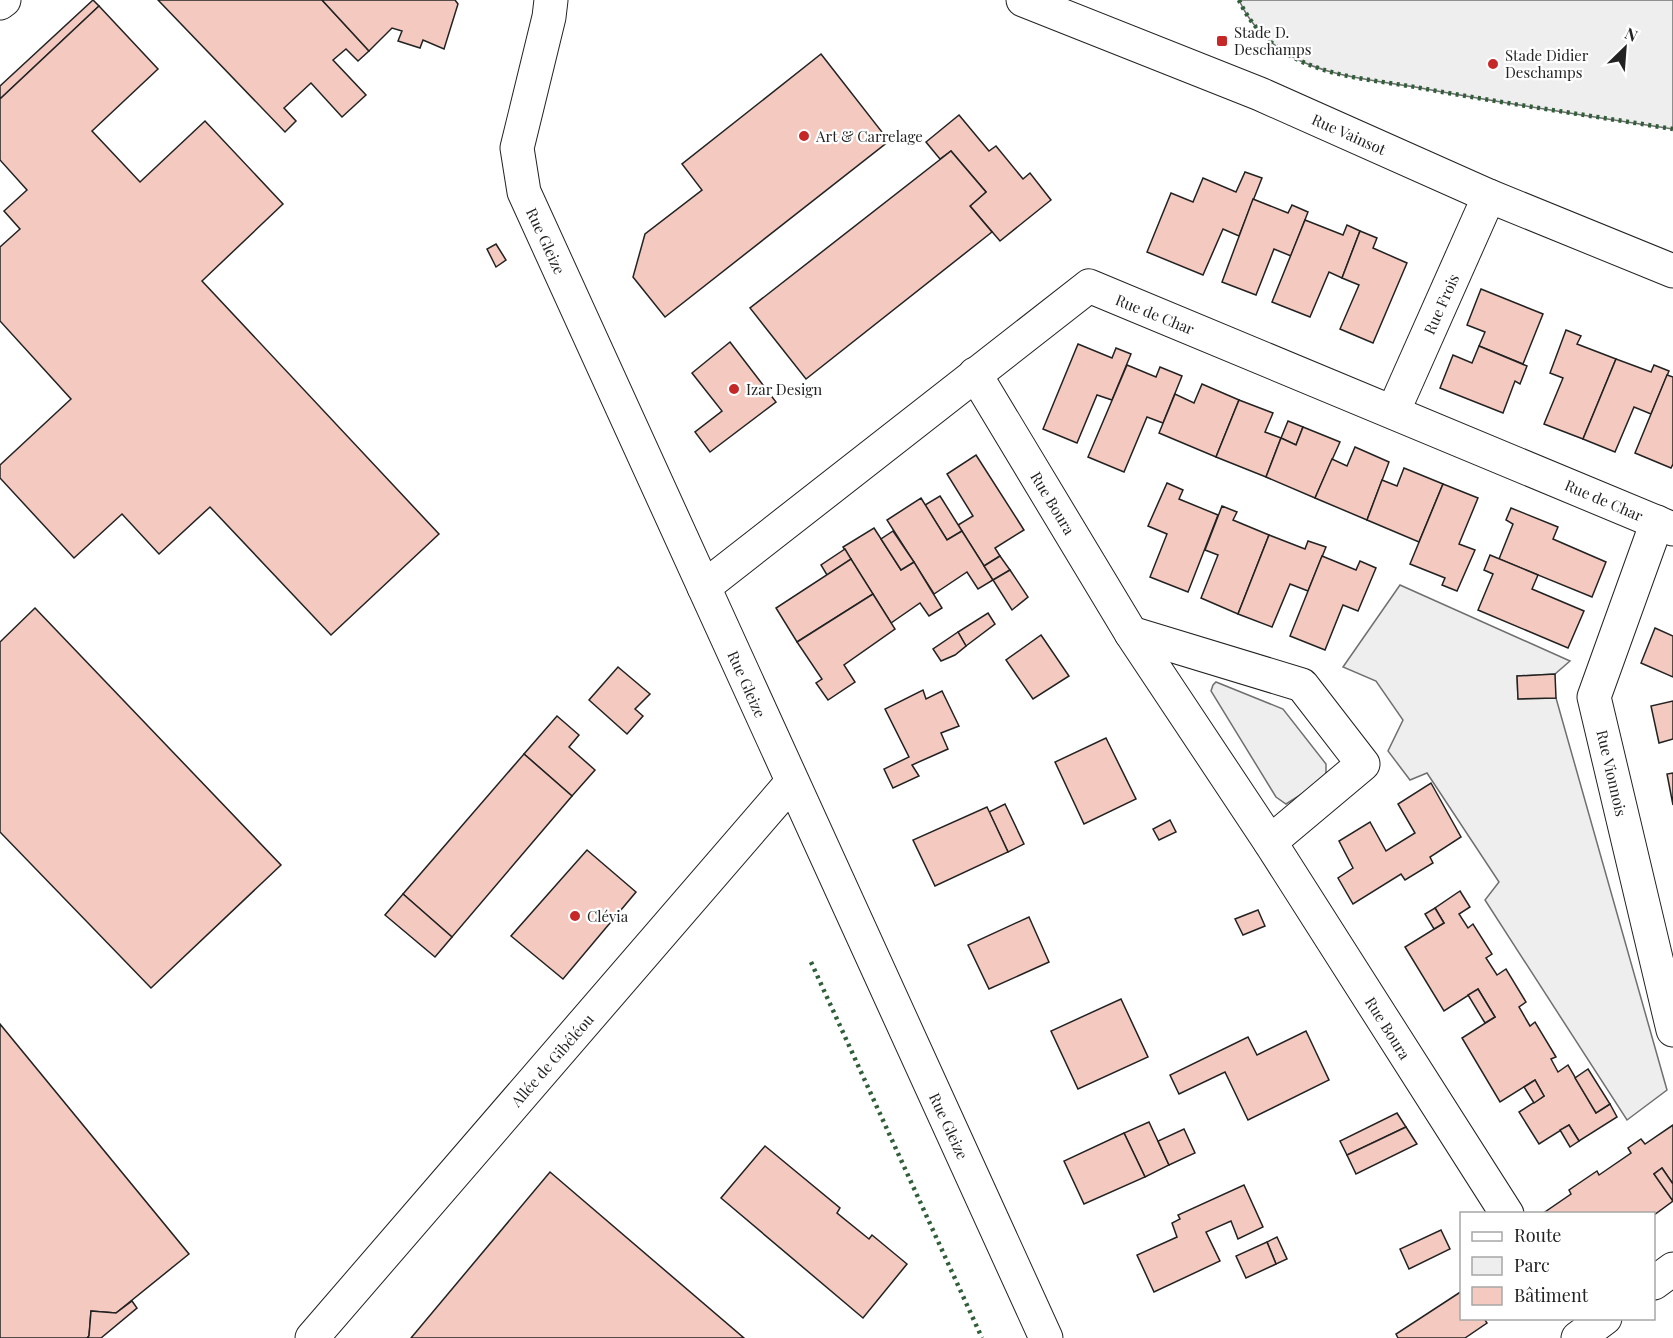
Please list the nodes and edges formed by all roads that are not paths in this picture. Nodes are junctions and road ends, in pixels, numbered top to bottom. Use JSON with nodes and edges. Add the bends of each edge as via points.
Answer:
{"nodes":[{"id":1,"x":3,"y":0,"type":"edge"},
{"id":2,"x":1023,"y":0,"type":"edge"},
{"id":3,"x":0,"y":3,"type":"edge"},
{"id":4,"x":557,"y":6,"type":"edge"},
{"id":5,"x":1489,"y":196,"type":"junction"},
{"id":6,"x":1673,"y":271,"type":"edge"},
{"id":7,"x":975,"y":374,"type":"junction"},
{"id":8,"x":1393,"y":412,"type":"junction"},
{"id":9,"x":1665,"y":526,"type":"edge"},
{"id":10,"x":704,"y":587,"type":"junction"},
{"id":11,"x":1131,"y":633,"type":"junction"},
{"id":12,"x":792,"y":783,"type":"junction"},
{"id":13,"x":1270,"y":842,"type":"junction"},
{"id":14,"x":1673,"y":1030,"type":"edge"},
{"id":15,"x":1506,"y":1212,"type":"edge"},
{"id":16,"x":1673,"y":1269,"type":"edge"},
{"id":17,"x":1655,"y":1282,"type":"edge"},
{"id":18,"x":312,"y":1338,"type":"edge"},
{"id":19,"x":1046,"y":1338,"type":"edge"}],
"edges":[{"from":1,"to":3,"type":"street"},
{"from":2,"to":5,"type":"street","name":"Rue Vainsot","via":[[1260,94]]},
{"from":4,"to":10,"type":"street","name":"Rue Gleize","via":[[517,148],[524,192]]},
{"from":5,"to":6,"type":"street","name":"Rue Vainsot"},
{"from":5,"to":8,"type":"street","name":"Rue Frois"},
{"from":7,"to":8,"type":"street","name":"Rue de Char","via":[[1089,286]]},
{"from":7,"to":10,"type":"street","name":"Rue de Char"},
{"from":7,"to":11,"type":"street","name":"Rue Boura"},
{"from":8,"to":9,"type":"street","name":"Rue de Char"},
{"from":9,"to":14,"type":"street","name":"Rue Vionnois","via":[[1594,697]]},
{"from":10,"to":12,"type":"street","name":"Rue Gleize"},
{"from":11,"to":13,"type":"street","name":"Rue Boura"},
{"from":11,"to":13,"type":"street","via":[[1302,685],[1364,764]]},
{"from":12,"to":18,"type":"street","name":"Allée de Gibéléou"},
{"from":12,"to":19,"type":"street","name":"Rue Gleize"},
{"from":13,"to":15,"type":"street","name":"Rue Boura"},
{"from":16,"to":17,"type":"street"}]}
